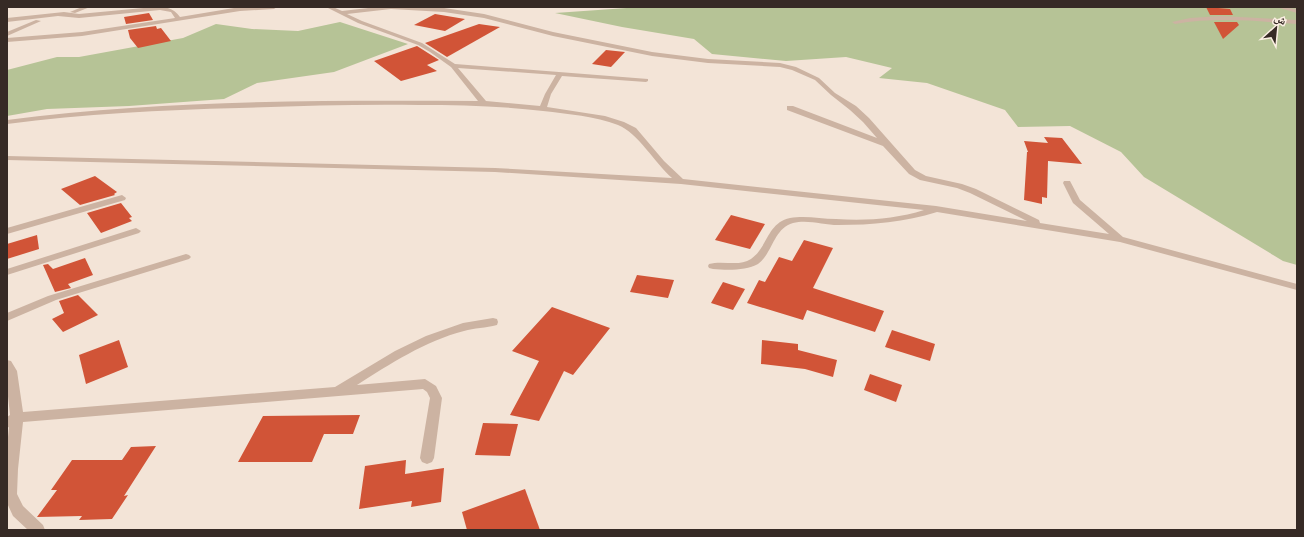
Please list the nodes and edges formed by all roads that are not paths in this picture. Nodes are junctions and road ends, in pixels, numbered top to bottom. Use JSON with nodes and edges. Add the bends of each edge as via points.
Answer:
{"nodes":[{"id":1,"x":274,"y":7,"type":"edge"},
{"id":2,"x":329,"y":7,"type":"edge"},
{"id":3,"x":1282,"y":7,"type":"edge"},
{"id":4,"x":89,"y":8,"type":"edge"},
{"id":5,"x":380,"y":8,"type":"edge"},
{"id":6,"x":444,"y":8,"type":"edge"},
{"id":7,"x":1297,"y":11,"type":"edge"},
{"id":8,"x":340,"y":13,"type":"junction"},
{"id":9,"x":59,"y":15,"type":"junction"},
{"id":10,"x":51,"y":16,"type":"junction"},
{"id":11,"x":179,"y":18,"type":"junction"},
{"id":12,"x":7,"y":20,"type":"edge"},
{"id":13,"x":1175,"y":22,"type":"dead end"},
{"id":14,"x":1297,"y":22,"type":"edge"},
{"id":15,"x":7,"y":34,"type":"edge"},
{"id":16,"x":7,"y":40,"type":"edge"},
{"id":17,"x":452,"y":66,"type":"junction"},
{"id":18,"x":560,"y":74,"type":"junction"},
{"id":19,"x":646,"y":80,"type":"dead end"},
{"id":20,"x":484,"y":103,"type":"junction"},
{"id":21,"x":790,"y":108,"type":"dead end"},
{"id":22,"x":543,"y":109,"type":"junction"},
{"id":23,"x":7,"y":122,"type":"edge"},
{"id":24,"x":886,"y":144,"type":"junction"},
{"id":25,"x":7,"y":158,"type":"edge"},
{"id":26,"x":681,"y":182,"type":"junction"},
{"id":27,"x":1067,"y":183,"type":"dead end"},
{"id":28,"x":122,"y":198,"type":"dead end"},
{"id":29,"x":936,"y":209,"type":"junction"},
{"id":30,"x":1046,"y":227,"type":"junction"},
{"id":31,"x":7,"y":231,"type":"edge"},
{"id":32,"x":136,"y":231,"type":"dead end"},
{"id":33,"x":1120,"y":239,"type":"junction"},
{"id":34,"x":186,"y":257,"type":"dead end"},
{"id":35,"x":713,"y":266,"type":"dead end"},
{"id":36,"x":7,"y":272,"type":"edge"},
{"id":37,"x":1297,"y":287,"type":"edge"},
{"id":38,"x":7,"y":317,"type":"edge"},
{"id":39,"x":493,"y":322,"type":"dead end"},
{"id":40,"x":7,"y":364,"type":"edge"},
{"id":41,"x":337,"y":391,"type":"junction"},
{"id":42,"x":12,"y":420,"type":"edge"},
{"id":43,"x":427,"y":458,"type":"dead end"},
{"id":44,"x":38,"y":530,"type":"edge"}],
"edges":[{"from":1,"to":11,"type":"street"},
{"from":2,"to":8,"type":"street"},
{"from":3,"to":7,"type":"street"},
{"from":4,"to":9,"type":"street"},
{"from":5,"to":6,"type":"street"},
{"from":5,"to":8,"type":"street"},
{"from":6,"to":24,"type":"street","via":[[652,54],[794,68],[817,79],[841,101],[853,108]]},
{"from":8,"to":17,"type":"street","via":[[420,44]]},
{"from":9,"to":10,"type":"street"},
{"from":9,"to":11,"type":"street","via":[[79,16],[160,8],[172,11]]},
{"from":10,"to":12,"type":"street"},
{"from":10,"to":15,"type":"street"},
{"from":11,"to":16,"type":"street","via":[[82,34]]},
{"from":13,"to":14,"type":"street","via":[[1239,17]]},
{"from":17,"to":18,"type":"street"},
{"from":17,"to":20,"type":"street"},
{"from":18,"to":19,"type":"street"},
{"from":18,"to":22,"type":"street","via":[[548,94]]},
{"from":20,"to":22,"type":"street"},
{"from":20,"to":23,"type":"street","via":[[353,102],[170,108],[53,116]]},
{"from":21,"to":24,"type":"street"},
{"from":22,"to":26,"type":"street","via":[[601,118],[626,126],[633,130]]},
{"from":24,"to":30,"type":"street","via":[[918,176],[973,191]]},
{"from":25,"to":26,"type":"street","via":[[487,170]]},
{"from":26,"to":29,"type":"street"},
{"from":27,"to":33,"type":"street","via":[[1084,210]]},
{"from":28,"to":31,"type":"street"},
{"from":29,"to":30,"type":"street"},
{"from":29,"to":35,"type":"street","via":[[910,217],[875,221],[792,220],[777,227],[755,261],[729,267]]},
{"from":30,"to":33,"type":"street"},
{"from":32,"to":36,"type":"street"},
{"from":33,"to":37,"type":"street"},
{"from":34,"to":38,"type":"street","via":[[52,298]]},
{"from":39,"to":41,"type":"street","via":[[463,327],[435,338],[390,359]]},
{"from":40,"to":42,"type":"street","via":[[11,371]]},
{"from":41,"to":42,"type":"street"},
{"from":41,"to":43,"type":"street","via":[[419,384],[429,386],[436,398]]},
{"from":42,"to":44,"type":"street","via":[[10,494],[18,511]]}]}
